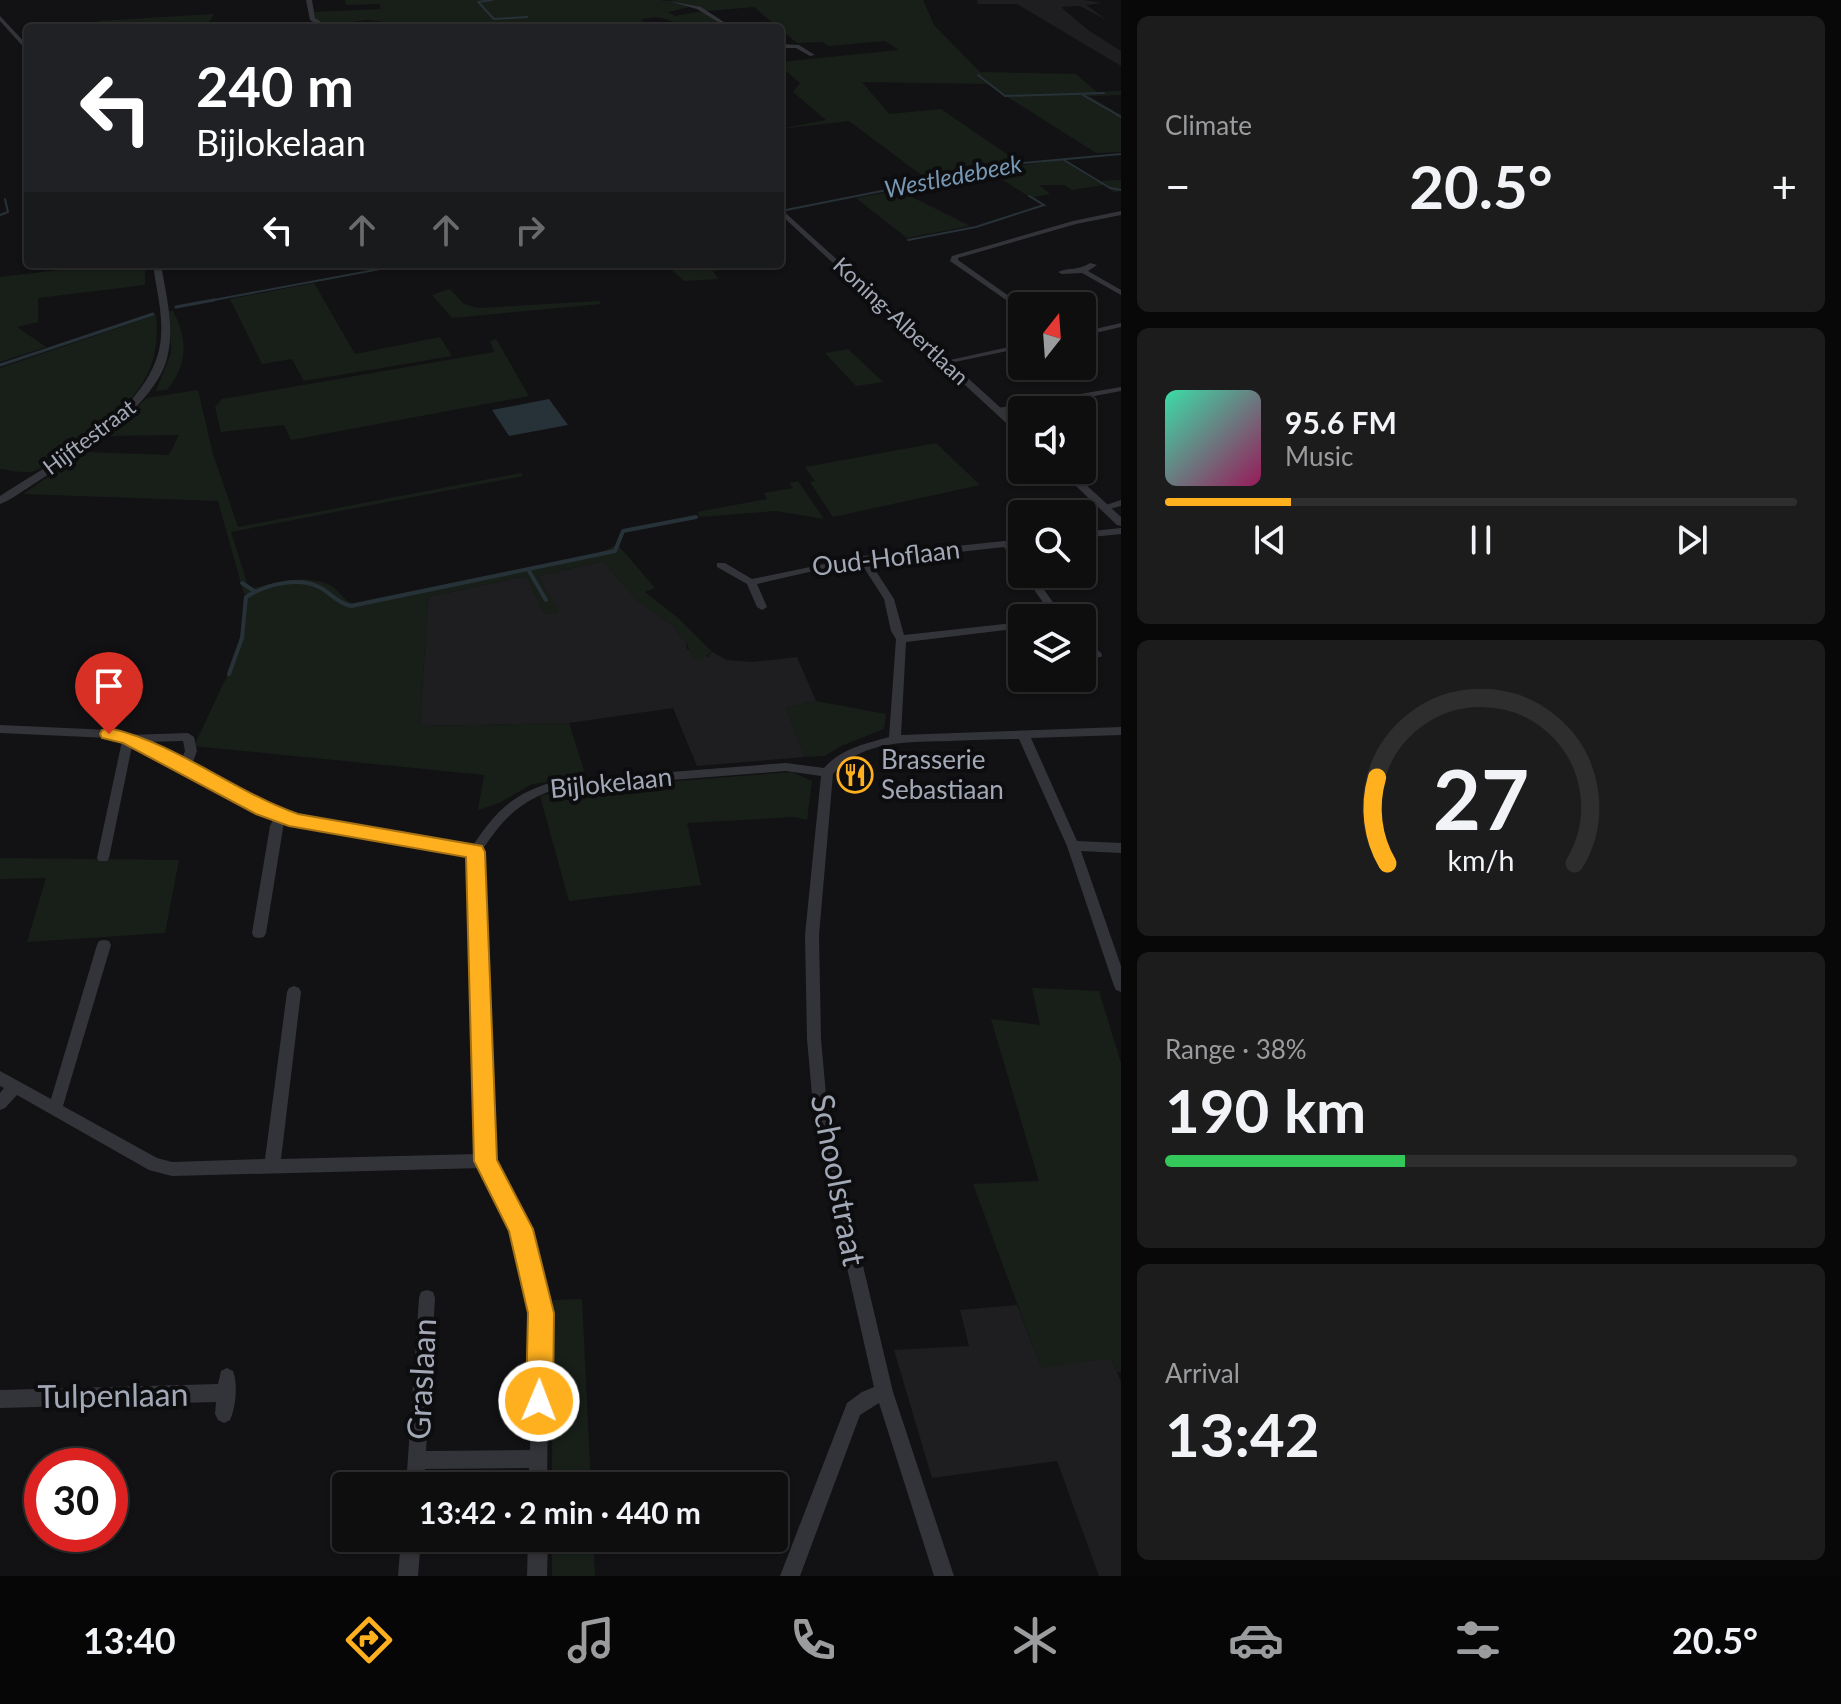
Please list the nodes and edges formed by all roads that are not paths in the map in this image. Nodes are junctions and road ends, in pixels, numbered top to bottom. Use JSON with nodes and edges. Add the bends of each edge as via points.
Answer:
{"nodes":[{"id":1,"x":309,"y":0,"type":"edge"},
{"id":2,"x":666,"y":0,"type":"edge"},
{"id":3,"x":0,"y":18,"type":"edge"},
{"id":4,"x":320,"y":24,"type":"edge"},
{"id":5,"x":725,"y":24,"type":"edge"},
{"id":6,"x":24,"y":45,"type":"edge"},
{"id":7,"x":784,"y":46,"type":"edge"},
{"id":8,"x":812,"y":55,"type":"dead end"},
{"id":9,"x":1121,"y":213,"type":"edge"},
{"id":10,"x":784,"y":214,"type":"edge"},
{"id":11,"x":1093,"y":265,"type":"dead end"},
{"id":12,"x":157,"y":268,"type":"edge"},
{"id":13,"x":1083,"y":271,"type":"junction"},
{"id":14,"x":1062,"y":272,"type":"dead end"},
{"id":15,"x":1121,"y":293,"type":"edge"},
{"id":16,"x":1008,"y":299,"type":"edge"},
{"id":17,"x":1121,"y":325,"type":"edge"},
{"id":18,"x":1096,"y":331,"type":"edge"},
{"id":19,"x":1008,"y":349,"type":"edge"},
{"id":20,"x":945,"y":362,"type":"junction"},
{"id":21,"x":1121,"y":389,"type":"edge"},
{"id":22,"x":998,"y":411,"type":"junction"},
{"id":23,"x":1008,"y":420,"type":"edge"},
{"id":24,"x":1080,"y":484,"type":"edge"},
{"id":25,"x":0,"y":501,"type":"edge"},
{"id":26,"x":1121,"y":503,"type":"edge"},
{"id":27,"x":1105,"y":507,"type":"junction"},
{"id":28,"x":1121,"y":523,"type":"edge"},
{"id":29,"x":1121,"y":531,"type":"edge"},
{"id":30,"x":1096,"y":534,"type":"edge"},
{"id":31,"x":1007,"y":544,"type":"edge"},
{"id":32,"x":863,"y":559,"type":"junction"},
{"id":33,"x":721,"y":565,"type":"dead end"},
{"id":34,"x":751,"y":582,"type":"junction"},
{"id":35,"x":762,"y":607,"type":"dead end"},
{"id":36,"x":1008,"y":627,"type":"edge"},
{"id":37,"x":901,"y":639,"type":"junction"},
{"id":38,"x":0,"y":729,"type":"edge"},
{"id":39,"x":1121,"y":731,"type":"edge"},
{"id":40,"x":1023,"y":734,"type":"junction"},
{"id":41,"x":128,"y":739,"type":"junction"},
{"id":42,"x":895,"y":739,"type":"junction"},
{"id":43,"x":184,"y":768,"type":"junction"},
{"id":44,"x":827,"y":773,"type":"junction"},
{"id":45,"x":281,"y":816,"type":"junction"},
{"id":46,"x":1073,"y":846,"type":"junction"},
{"id":47,"x":1121,"y":848,"type":"edge"},
{"id":48,"x":475,"y":852,"type":"junction"},
{"id":49,"x":103,"y":858,"type":"dead end"},
{"id":50,"x":259,"y":933,"type":"dead end"},
{"id":51,"x":104,"y":945,"type":"dead end"},
{"id":52,"x":1116,"y":953,"type":"edge"},
{"id":53,"x":1121,"y":986,"type":"edge"},
{"id":54,"x":294,"y":992,"type":"dead end"},
{"id":55,"x":0,"y":1078,"type":"edge"},
{"id":56,"x":15,"y":1087,"type":"junction"},
{"id":57,"x":0,"y":1103,"type":"edge"},
{"id":58,"x":55,"y":1109,"type":"junction"},
{"id":59,"x":486,"y":1161,"type":"junction"},
{"id":60,"x":272,"y":1166,"type":"junction"},
{"id":61,"x":427,"y":1298,"type":"dead end"},
{"id":62,"x":884,"y":1392,"type":"junction"},
{"id":63,"x":0,"y":1399,"type":"edge"},
{"id":64,"x":224,"y":1414,"type":"dead end"},
{"id":65,"x":538,"y":1459,"type":"junction"},
{"id":66,"x":418,"y":1460,"type":"junction"},
{"id":67,"x":417,"y":1472,"type":"edge"},
{"id":68,"x":538,"y":1472,"type":"edge"},
{"id":69,"x":410,"y":1552,"type":"edge"},
{"id":70,"x":538,"y":1552,"type":"edge"},
{"id":71,"x":408,"y":1576,"type":"edge"},
{"id":72,"x":537,"y":1576,"type":"edge"},
{"id":73,"x":790,"y":1576,"type":"edge"},
{"id":74,"x":944,"y":1576,"type":"edge"}],
"edges":[{"from":1,"to":4,"type":"street","via":[[312,19]]},
{"from":2,"to":5,"type":"street","via":[[699,8]]},
{"from":3,"to":6,"type":"street"},
{"from":7,"to":8,"type":"street"},
{"from":9,"to":16,"type":"street","via":[[954,257]]},
{"from":10,"to":20,"type":"street","name":"Koning-Albertlaan"},
{"from":11,"to":13,"type":"street"},
{"from":12,"to":25,"type":"street","name":"Hijftestraat","via":[[166,338],[151,382],[123,414]]},
{"from":13,"to":14,"type":"street"},
{"from":13,"to":15,"type":"street"},
{"from":17,"to":18,"type":"street"},
{"from":19,"to":20,"type":"street"},
{"from":20,"to":22,"type":"street","name":"Koning-Albertlaan"},
{"from":21,"to":22,"type":"street"},
{"from":22,"to":23,"type":"street","name":"Koning-Albertlaan"},
{"from":24,"to":27,"type":"street"},
{"from":26,"to":27,"type":"street"},
{"from":27,"to":28,"type":"street"},
{"from":29,"to":30,"type":"street"},
{"from":31,"to":32,"type":"street","name":"Oud-Hoflaan"},
{"from":32,"to":34,"type":"street","name":"Oud-Hoflaan"},
{"from":32,"to":37,"type":"street","via":[[889,599]]},
{"from":33,"to":34,"type":"street"},
{"from":34,"to":35,"type":"street"},
{"from":36,"to":37,"type":"street"},
{"from":37,"to":42,"type":"street"},
{"from":38,"to":41,"type":"street"},
{"from":39,"to":40,"type":"street"},
{"from":40,"to":42,"type":"street"},
{"from":40,"to":46,"type":"street"},
{"from":41,"to":43,"type":"street"},
{"from":41,"to":43,"type":"street","via":[[188,737],[191,751]]},
{"from":41,"to":49,"type":"street"},
{"from":42,"to":44,"type":"street","via":[[854,751]]},
{"from":43,"to":45,"type":"street"},
{"from":44,"to":48,"type":"street","name":"Bijlokelaan","via":[[786,767],[555,785],[509,805]]},
{"from":44,"to":62,"type":"street","name":"Schoolstraat","via":[[812,935],[819,1095]]},
{"from":45,"to":48,"type":"street"},
{"from":45,"to":50,"type":"street"},
{"from":46,"to":47,"type":"street"},
{"from":46,"to":52,"type":"street"},
{"from":48,"to":59,"type":"street"},
{"from":51,"to":58,"type":"street"},
{"from":52,"to":53,"type":"street"},
{"from":54,"to":60,"type":"street"},
{"from":55,"to":56,"type":"street"},
{"from":56,"to":57,"type":"street"},
{"from":56,"to":58,"type":"street"},
{"from":58,"to":60,"type":"street","via":[[154,1165]]},
{"from":59,"to":60,"type":"street"},
{"from":59,"to":65,"type":"street","via":[[521,1229],[541,1313]]},
{"from":61,"to":66,"type":"street","name":"Graslaan"},
{"from":62,"to":73,"type":"street","via":[[853,1409]]},
{"from":62,"to":74,"type":"street","name":"Schoolstraat"},
{"from":63,"to":64,"type":"street","name":"Tulpenlaan","via":[[226,1385]]},
{"from":65,"to":66,"type":"street","name":"Graslaan"},
{"from":65,"to":68,"type":"street"},
{"from":66,"to":67,"type":"street","name":"Graslaan"},
{"from":69,"to":71,"type":"street"},
{"from":70,"to":72,"type":"street"}]}
